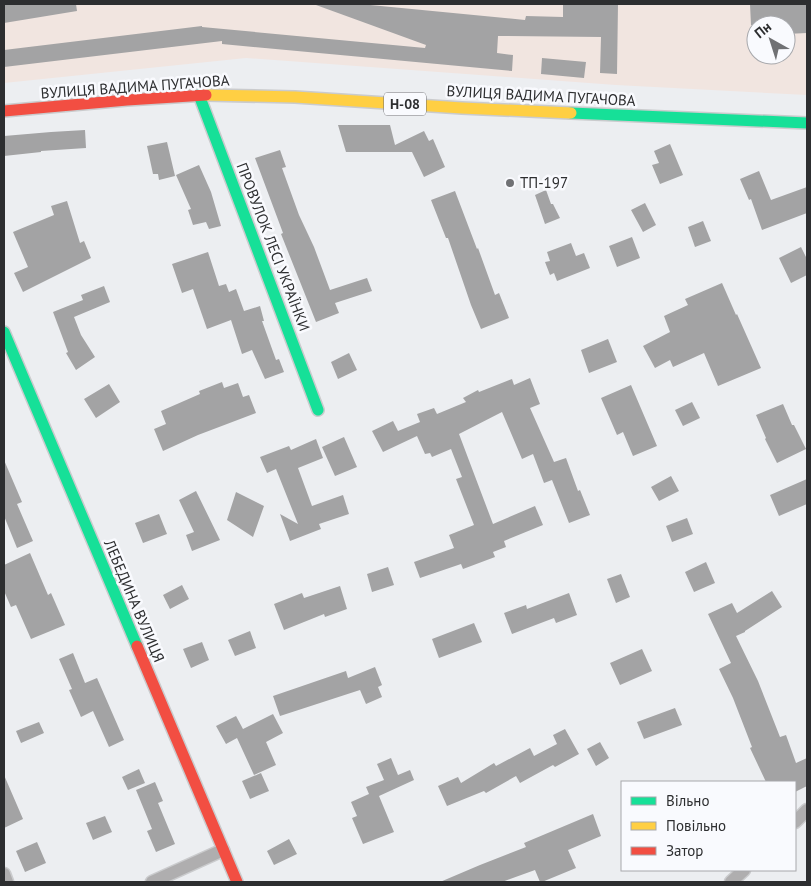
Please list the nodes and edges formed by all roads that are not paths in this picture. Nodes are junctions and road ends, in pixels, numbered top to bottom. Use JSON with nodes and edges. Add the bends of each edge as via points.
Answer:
{"nodes":[{"id":1,"x":199,"y":96,"type":"junction"},
{"id":2,"x":4,"y":111,"type":"edge"},
{"id":3,"x":807,"y":123,"type":"edge"},
{"id":4,"x":4,"y":332,"type":"edge"},
{"id":5,"x":318,"y":410,"type":"dead end"},
{"id":6,"x":807,"y":810,"type":"edge"},
{"id":7,"x":796,"y":821,"type":"edge"},
{"id":8,"x":223,"y":850,"type":"junction"},
{"id":9,"x":743,"y":871,"type":"edge"},
{"id":10,"x":4,"y":874,"type":"edge"},
{"id":11,"x":7,"y":882,"type":"edge"},
{"id":12,"x":152,"y":882,"type":"edge"},
{"id":13,"x":237,"y":882,"type":"edge"},
{"id":14,"x":731,"y":882,"type":"edge"}],
"edges":[{"from":1,"to":2,"type":"street","name":"ВУЛИЦЯ ВАДИМА ПУГАЧОВА","number":"Н-08"},
{"from":1,"to":3,"type":"street","name":"ВУЛИЦЯ ВАДИМА ПУГАЧОВА","number":"Н-08","via":[[295,97]]},
{"from":1,"to":5,"type":"street","name":"ПРОВУЛОК ЛЕСІ УКРАЇНКИ"},
{"from":4,"to":8,"type":"street","name":"ЛЕБЕДИНА ВУЛИЦЯ"},
{"from":6,"to":7,"type":"street"},
{"from":8,"to":12,"type":"street"},
{"from":8,"to":13,"type":"street","name":"ЛЕБЕДИНА ВУЛИЦЯ"},
{"from":9,"to":14,"type":"street"},
{"from":10,"to":11,"type":"street"}]}
